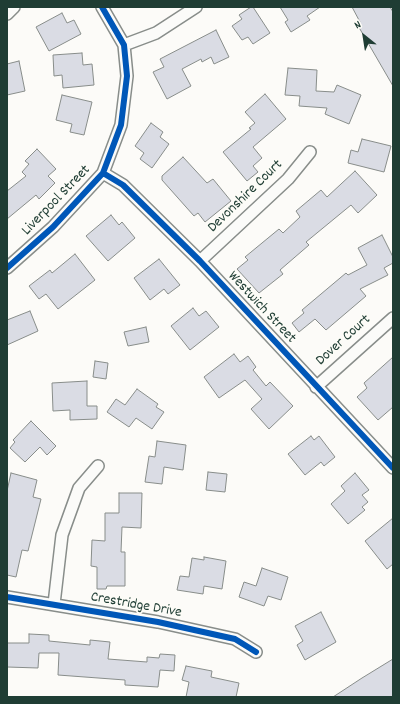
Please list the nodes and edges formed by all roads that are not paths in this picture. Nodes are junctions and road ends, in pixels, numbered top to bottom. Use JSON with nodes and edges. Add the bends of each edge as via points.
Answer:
{"nodes":[{"id":1,"x":14,"y":7,"type":"edge"},
{"id":2,"x":102,"y":7,"type":"edge"},
{"id":3,"x":196,"y":7,"type":"edge"},
{"id":4,"x":7,"y":14,"type":"edge"},
{"id":5,"x":124,"y":45,"type":"junction"},
{"id":6,"x":310,"y":152,"type":"dead end"},
{"id":7,"x":103,"y":173,"type":"junction"},
{"id":8,"x":200,"y":261,"type":"junction"},
{"id":9,"x":7,"y":268,"type":"edge"},
{"id":10,"x":393,"y":318,"type":"edge"},
{"id":11,"x":316,"y":387,"type":"junction"},
{"id":12,"x":98,"y":466,"type":"dead end"},
{"id":13,"x":393,"y":468,"type":"edge"},
{"id":14,"x":7,"y":598,"type":"edge"},
{"id":15,"x":54,"y":604,"type":"junction"},
{"id":16,"x":256,"y":652,"type":"dead end"}],
"edges":[{"from":1,"to":4,"type":"street"},
{"from":2,"to":5,"type":"street","name":"Liverpool Street"},
{"from":3,"to":5,"type":"street","via":[[156,33]]},
{"from":5,"to":7,"type":"street","name":"Liverpool Street","via":[[127,76],[121,125]]},
{"from":6,"to":8,"type":"street","name":"Devonshire Court","via":[[288,179]]},
{"from":7,"to":8,"type":"street","name":"Westwich Street","via":[[123,185]]},
{"from":7,"to":9,"type":"street","name":"Liverpool Street","via":[[53,227]]},
{"from":8,"to":11,"type":"street","name":"Westwich Street"},
{"from":10,"to":11,"type":"street","name":"Dover Court"},
{"from":11,"to":13,"type":"street","name":"Westwich Street"},
{"from":12,"to":15,"type":"street","via":[[79,488],[62,535]]},
{"from":14,"to":15,"type":"street","name":"Crestridge Drive"},
{"from":15,"to":16,"type":"street","name":"Crestridge Drive","via":[[236,639]]}]}
